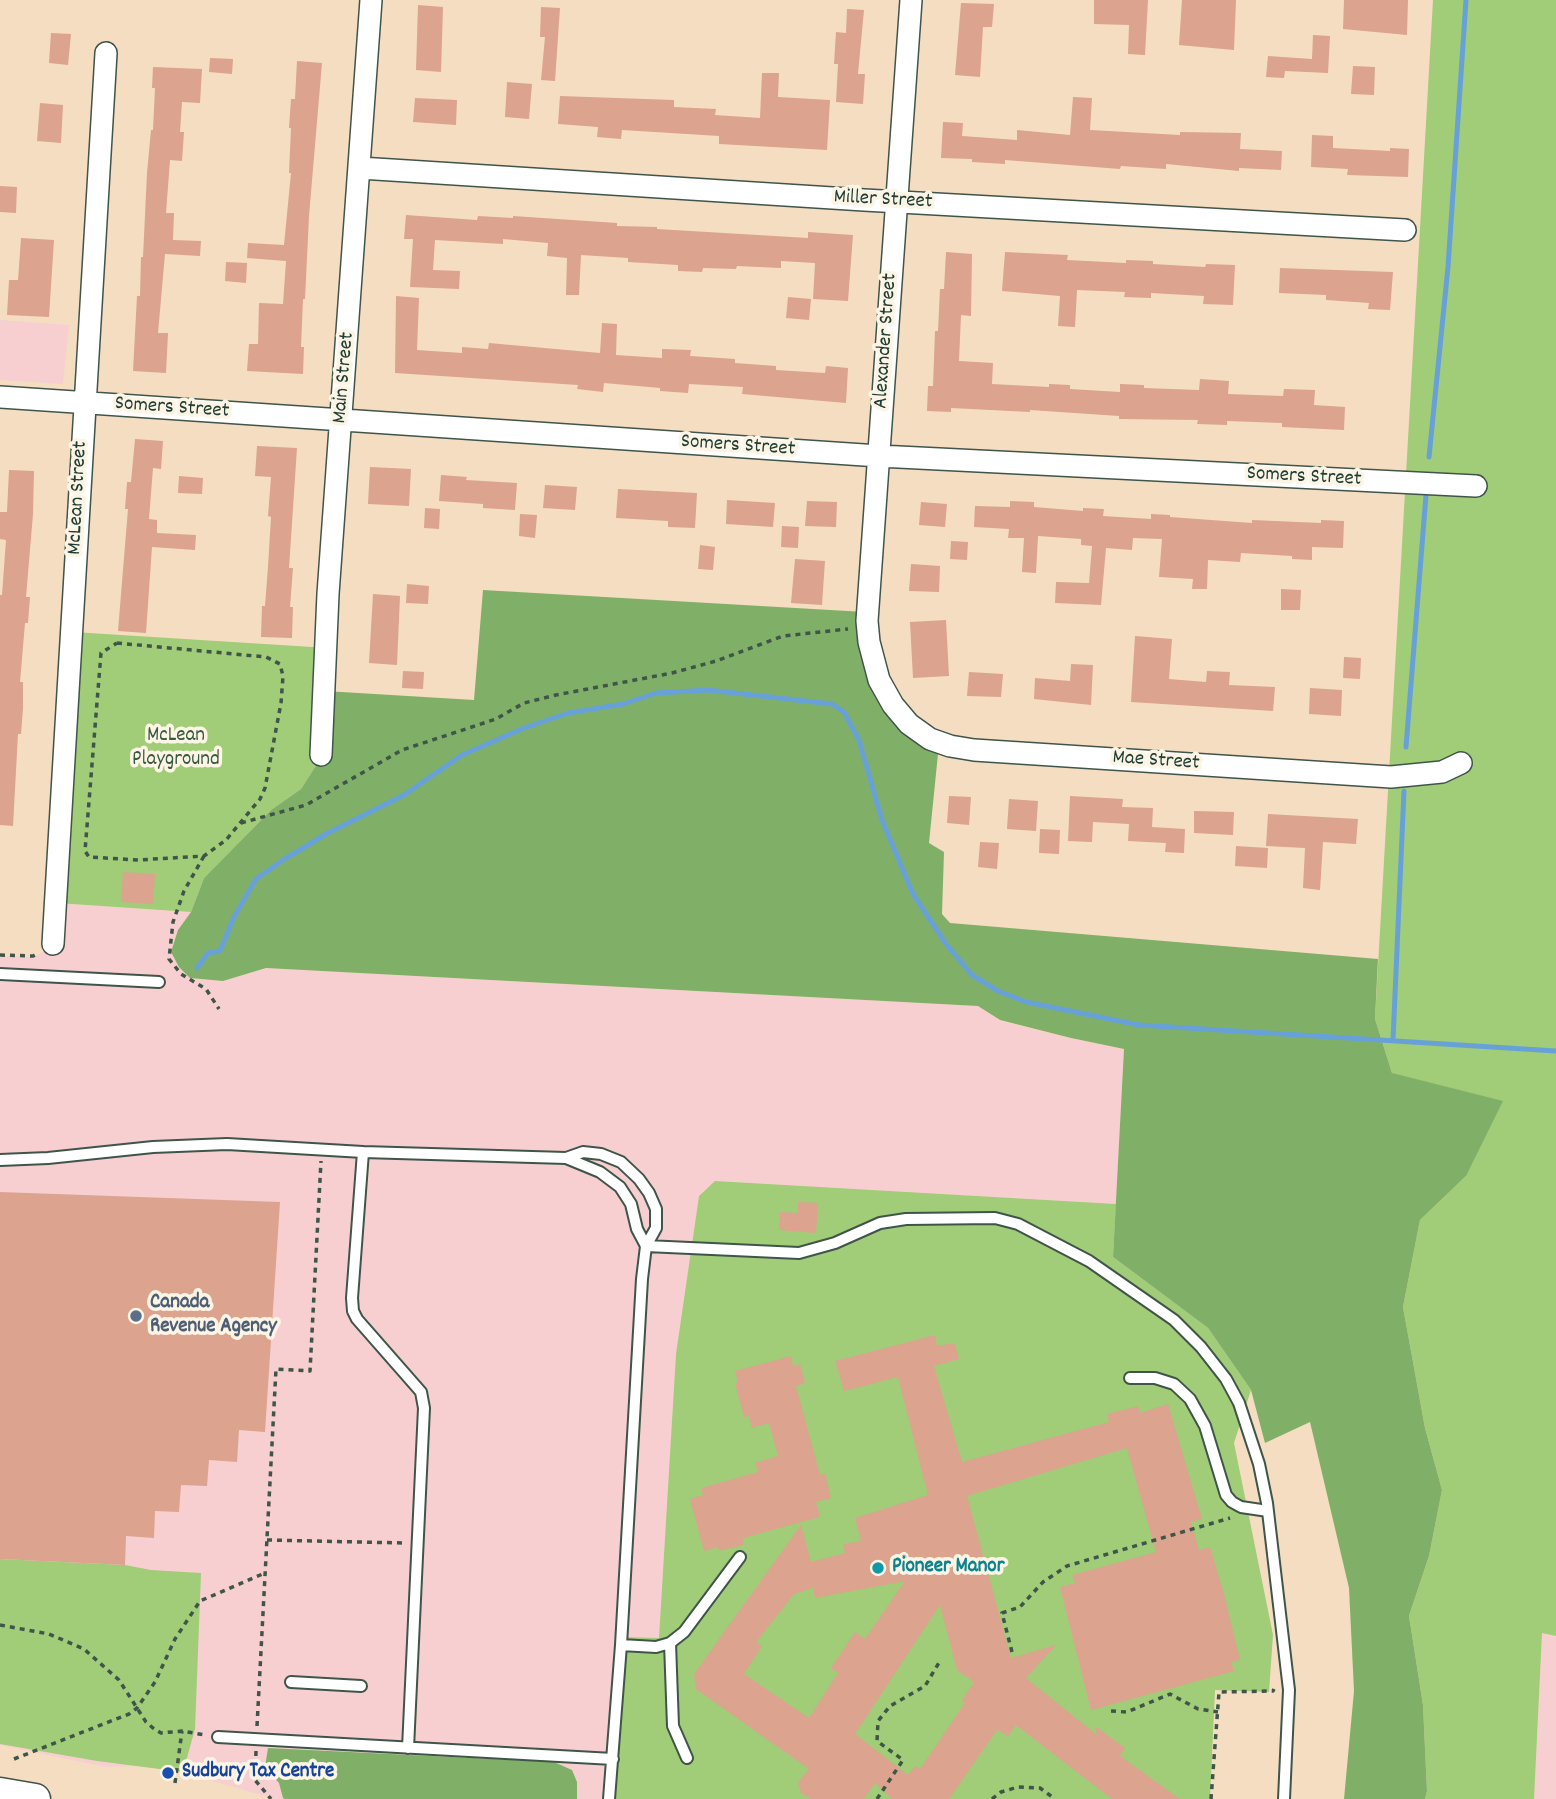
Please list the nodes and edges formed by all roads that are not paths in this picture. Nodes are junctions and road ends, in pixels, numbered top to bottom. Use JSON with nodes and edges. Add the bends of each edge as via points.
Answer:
{"nodes":[{"id":1,"x":371,"y":0,"type":"edge"},
{"id":2,"x":911,"y":0,"type":"edge"},
{"id":3,"x":106,"y":53,"type":"dead end"},
{"id":4,"x":360,"y":168,"type":"junction"},
{"id":5,"x":897,"y":202,"type":"junction"},
{"id":6,"x":1405,"y":230,"type":"dead end"},
{"id":7,"x":0,"y":397,"type":"edge"},
{"id":8,"x":85,"y":403,"type":"junction"},
{"id":9,"x":342,"y":420,"type":"junction"},
{"id":10,"x":879,"y":456,"type":"junction"},
{"id":11,"x":1476,"y":486,"type":"dead end"},
{"id":12,"x":878,"y":680,"type":"joint"},
{"id":13,"x":321,"y":755,"type":"dead end"},
{"id":14,"x":1461,"y":763,"type":"dead end"},
{"id":15,"x":53,"y":944,"type":"road end"},
{"id":16,"x":0,"y":974,"type":"edge"},
{"id":17,"x":159,"y":982,"type":"dead end"},
{"id":18,"x":363,"y":1152,"type":"junction"},
{"id":19,"x":566,"y":1158,"type":"junction"},
{"id":20,"x":0,"y":1160,"type":"edge"},
{"id":21,"x":646,"y":1246,"type":"junction"},
{"id":22,"x":1130,"y":1378,"type":"dead end"},
{"id":23,"x":1268,"y":1511,"type":"junction"},
{"id":24,"x":740,"y":1557,"type":"dead end"},
{"id":25,"x":670,"y":1643,"type":"junction"},
{"id":26,"x":621,"y":1645,"type":"junction"},
{"id":27,"x":292,"y":1682,"type":"dead end"},
{"id":28,"x":361,"y":1686,"type":"dead end"},
{"id":29,"x":218,"y":1737,"type":"road end"},
{"id":30,"x":408,"y":1748,"type":"junction"},
{"id":31,"x":687,"y":1758,"type":"dead end"},
{"id":32,"x":613,"y":1759,"type":"junction"},
{"id":33,"x":0,"y":1793,"type":"edge"},
{"id":34,"x":35,"y":1799,"type":"edge"},
{"id":35,"x":609,"y":1799,"type":"edge"},
{"id":36,"x":1284,"y":1799,"type":"edge"}],
"edges":[{"from":1,"to":4,"type":"street","name":"Main Street"},
{"from":2,"to":5,"type":"street","name":"Alexander Street"},
{"from":3,"to":8,"type":"street","name":"McLean Street"},
{"from":4,"to":5,"type":"street","name":"Miller Street"},
{"from":4,"to":9,"type":"street","name":"Main Street"},
{"from":5,"to":6,"type":"street","name":"Miller Street"},
{"from":5,"to":10,"type":"street","name":"Alexander Street"},
{"from":7,"to":8,"type":"street","name":"Somers Street"},
{"from":8,"to":9,"type":"street","name":"Somers Street"},
{"from":8,"to":15,"type":"street","name":"McLean Street"},
{"from":9,"to":10,"type":"street","name":"Somers Street"},
{"from":9,"to":13,"type":"street","name":"Main Street"},
{"from":10,"to":11,"type":"street","name":"Somers Street"},
{"from":10,"to":12,"type":"street","name":"Alexander Street","via":[[868,627]]},
{"from":12,"to":14,"type":"street","name":"Mae Street","via":[[909,724],[930,739],[974,750],[1391,777],[1443,772]]},
{"from":16,"to":17,"type":"lane"},
{"from":18,"to":19,"type":"lane"},
{"from":18,"to":20,"type":"lane","via":[[202,1145]]},
{"from":18,"to":30,"type":"lane","via":[[353,1311],[421,1392],[424,1408]]},
{"from":19,"to":21,"type":"lane","via":[[600,1172],[620,1187]]},
{"from":19,"to":21,"type":"lane","via":[[583,1152],[601,1154],[639,1179],[656,1209],[656,1228]]},
{"from":21,"to":23,"type":"lane","via":[[799,1253],[880,1223],[906,1219],[974,1217],[1018,1224],[1088,1261],[1174,1320],[1215,1363],[1250,1433]]},
{"from":21,"to":26,"type":"lane"},
{"from":22,"to":23,"type":"lane","via":[[1174,1384],[1190,1399],[1205,1426],[1226,1495],[1241,1507]]},
{"from":23,"to":36,"type":"lane","via":[[1289,1685]]},
{"from":24,"to":25,"type":"lane","via":[[684,1632]]},
{"from":25,"to":26,"type":"lane"},
{"from":25,"to":31,"type":"lane","via":[[673,1726]]},
{"from":26,"to":32,"type":"lane"},
{"from":27,"to":28,"type":"lane"},
{"from":29,"to":30,"type":"lane"},
{"from":30,"to":32,"type":"lane"},
{"from":32,"to":35,"type":"lane"},
{"from":33,"to":34,"type":"main road"}]}
